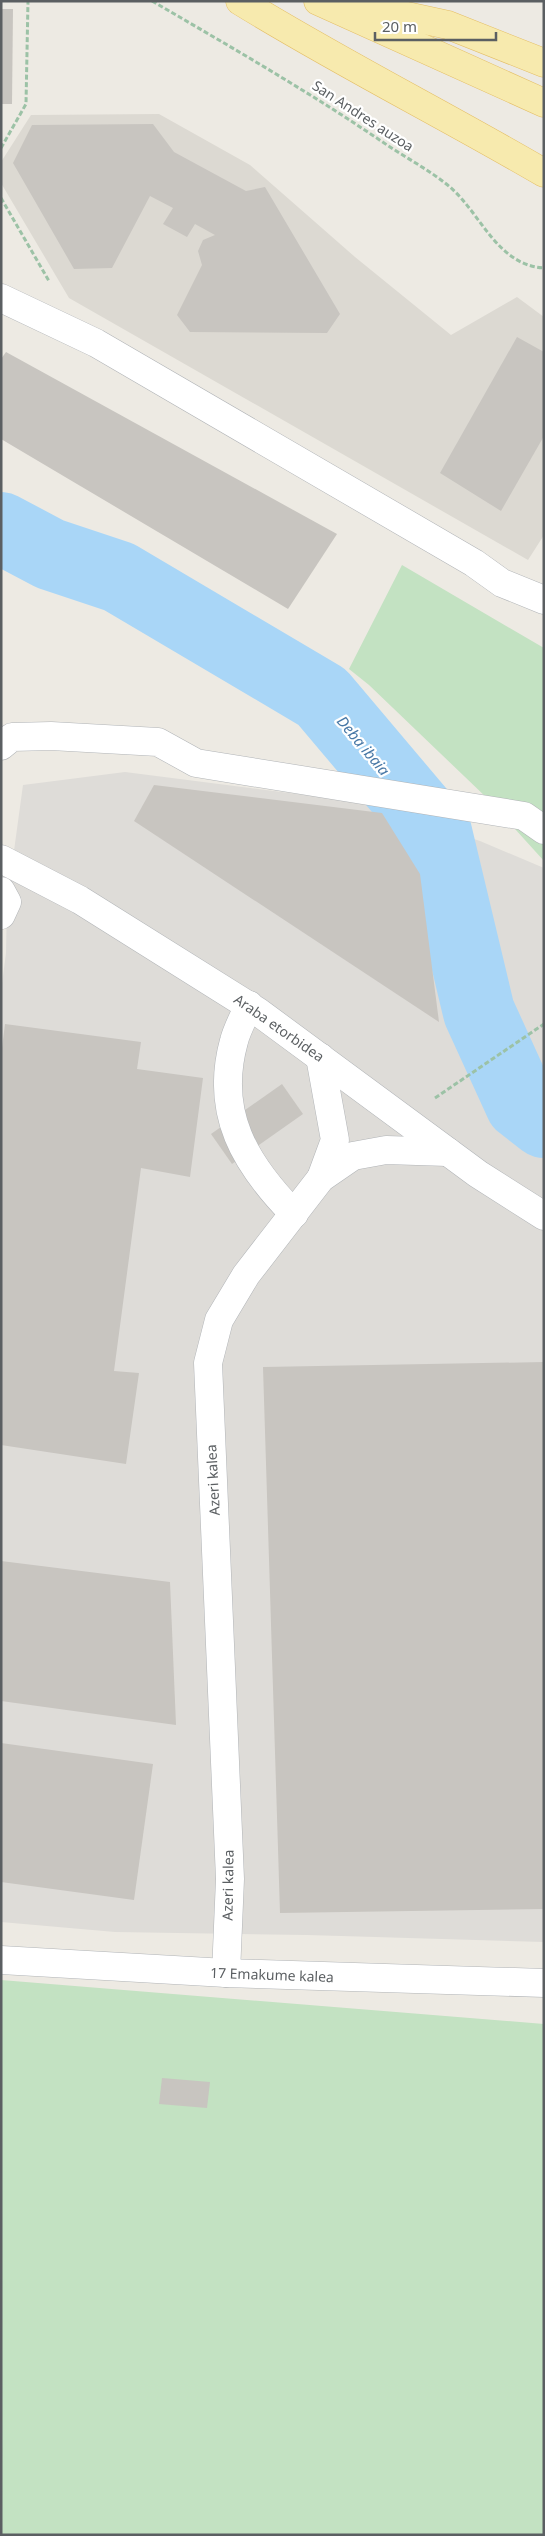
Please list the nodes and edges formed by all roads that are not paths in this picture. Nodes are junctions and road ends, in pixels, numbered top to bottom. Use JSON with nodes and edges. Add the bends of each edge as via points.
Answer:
{"nodes":[{"id":1,"x":240,"y":1,"type":"edge"},
{"id":2,"x":318,"y":1,"type":"edge"},
{"id":3,"x":338,"y":1,"type":"edge"},
{"id":4,"x":544,"y":63,"type":"edge"},
{"id":5,"x":544,"y":103,"type":"edge"},
{"id":6,"x":544,"y":172,"type":"edge"},
{"id":7,"x":1,"y":298,"type":"edge"},
{"id":8,"x":544,"y":600,"type":"edge"},
{"id":9,"x":1,"y":746,"type":"edge"},
{"id":10,"x":544,"y":830,"type":"edge"},
{"id":11,"x":1,"y":859,"type":"edge"},
{"id":12,"x":1,"y":891,"type":"edge"},
{"id":13,"x":1,"y":915,"type":"edge"},
{"id":14,"x":249,"y":1005,"type":"junction"},
{"id":15,"x":320,"y":1057,"type":"junction"},
{"id":16,"x":448,"y":1152,"type":"junction"},
{"id":17,"x":321,"y":1178,"type":"junction"},
{"id":18,"x":294,"y":1214,"type":"junction"},
{"id":19,"x":544,"y":1216,"type":"edge"},
{"id":20,"x":1,"y":1960,"type":"edge"},
{"id":21,"x":226,"y":1962,"type":"junction"},
{"id":22,"x":544,"y":1983,"type":"edge"}],
"edges":[{"from":1,"to":6,"type":"main road","via":[[298,37]]},
{"from":2,"to":5,"type":"main road"},
{"from":3,"to":4,"type":"main road","via":[[448,25]]},
{"from":7,"to":8,"type":"street","via":[[96,343],[474,562],[502,583]]},
{"from":9,"to":10,"type":"street","via":[[12,737],[51,736],[158,742],[196,764],[524,816]]},
{"from":11,"to":14,"type":"street","name":"Araba etorbidea","via":[[80,900]]},
{"from":12,"to":13,"type":"street","via":[[7,902]]},
{"from":14,"to":15,"type":"street","name":"Araba etorbidea"},
{"from":14,"to":18,"type":"street","via":[[234,1040],[228,1074],[228,1103],[241,1147],[266,1186]]},
{"from":15,"to":16,"type":"street","name":"Araba etorbidea"},
{"from":15,"to":17,"type":"street","via":[[335,1140]]},
{"from":16,"to":17,"type":"street","name":"Azeri kalea","via":[[386,1150],[353,1156]]},
{"from":16,"to":19,"type":"street","name":"Araba etorbidea"},
{"from":17,"to":18,"type":"street","name":"Azeri kalea"},
{"from":18,"to":21,"type":"street","name":"Azeri kalea","via":[[246,1275],[219,1320],[208,1363],[230,1879]]},
{"from":20,"to":21,"type":"street","name":"17 Emakume kalea","via":[[166,1970]]},
{"from":21,"to":22,"type":"street","name":"17 Emakume kalea","via":[[332,1977]]}]}
